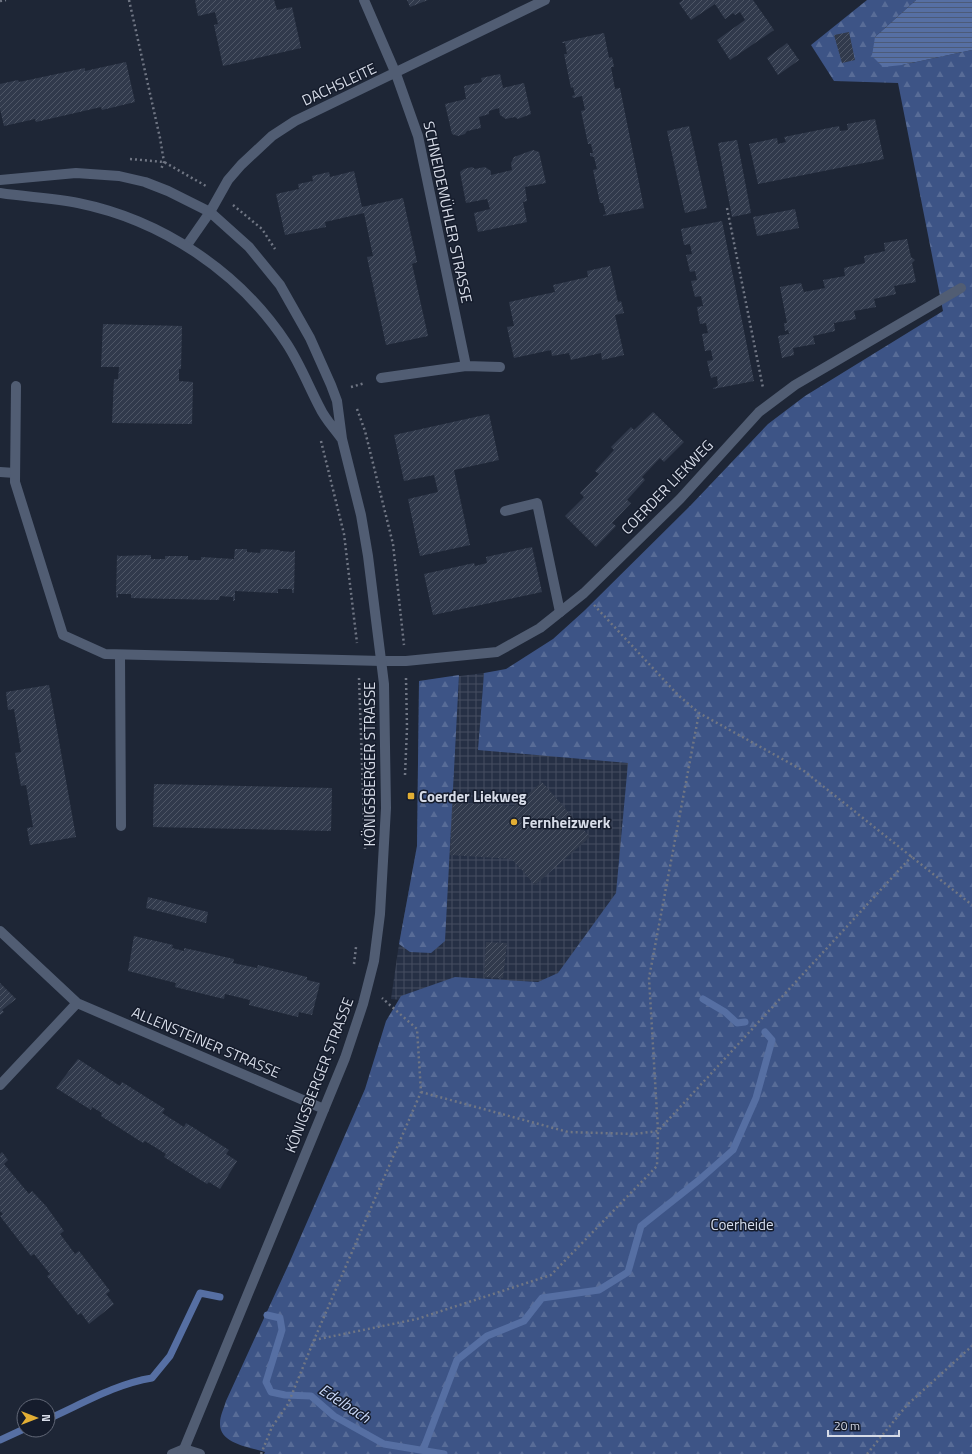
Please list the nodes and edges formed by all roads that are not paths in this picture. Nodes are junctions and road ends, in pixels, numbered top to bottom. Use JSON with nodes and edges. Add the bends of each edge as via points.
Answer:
{"nodes":[{"id":1,"x":364,"y":0,"type":"edge"},
{"id":2,"x":545,"y":0,"type":"edge"},
{"id":3,"x":396,"y":74,"type":"junction"},
{"id":4,"x":0,"y":180,"type":"edge"},
{"id":5,"x":0,"y":194,"type":"edge"},
{"id":6,"x":210,"y":212,"type":"junction"},
{"id":7,"x":187,"y":245,"type":"junction"},
{"id":8,"x":961,"y":288,"type":"dead end"},
{"id":9,"x":466,"y":366,"type":"junction"},
{"id":10,"x":500,"y":367,"type":"dead end"},
{"id":11,"x":380,"y":378,"type":"dead end"},
{"id":12,"x":16,"y":386,"type":"dead end"},
{"id":13,"x":342,"y":439,"type":"junction"},
{"id":14,"x":0,"y":472,"type":"edge"},
{"id":15,"x":15,"y":473,"type":"junction"},
{"id":16,"x":505,"y":511,"type":"dead end"},
{"id":17,"x":560,"y":612,"type":"junction"},
{"id":18,"x":120,"y":655,"type":"junction"},
{"id":19,"x":382,"y":661,"type":"junction"},
{"id":20,"x":121,"y":826,"type":"dead end"},
{"id":21,"x":0,"y":931,"type":"edge"},
{"id":22,"x":77,"y":1003,"type":"junction"},
{"id":23,"x":0,"y":1085,"type":"edge"},
{"id":24,"x":324,"y":1109,"type":"junction"},
{"id":25,"x":183,"y":1452,"type":"edge"},
{"id":26,"x":172,"y":1454,"type":"edge"},
{"id":27,"x":200,"y":1454,"type":"edge"}],
"edges":[{"from":1,"to":3,"type":"street","name":"SCHNEIDEMÜHLER STRASSE"},
{"from":2,"to":3,"type":"street","name":"DACHSLEITE"},
{"from":3,"to":6,"type":"street","name":"DACHSLEITE","via":[[295,122],[272,136],[255,150],[228,180]]},
{"from":3,"to":9,"type":"street","name":"SCHNEIDEMÜHLER STRASSE","via":[[418,136]]},
{"from":4,"to":6,"type":"street","name":"KÖNIGSBERGER STRASSE","via":[[76,173],[119,176],[168,191]]},
{"from":5,"to":7,"type":"street","name":"KÖNIGSBERGER STRASSE","via":[[78,203],[140,223]]},
{"from":6,"to":7,"type":"street","name":"DACHSLEITE"},
{"from":6,"to":13,"type":"street","name":"KÖNIGSBERGER STRASSE","via":[[250,247],[295,310],[335,396]]},
{"from":7,"to":13,"type":"street","name":"KÖNIGSBERGER STRASSE","via":[[236,285],[272,324],[298,362],[321,410]]},
{"from":8,"to":17,"type":"street","name":"COERDER LIEKWEG","via":[[795,385],[759,412],[680,498],[584,593]]},
{"from":9,"to":10,"type":"street"},
{"from":9,"to":11,"type":"street"},
{"from":12,"to":15,"type":"street","name":"KÖNIGSBERGER STRASSE"},
{"from":13,"to":19,"type":"street","name":"KÖNIGSBERGER STRASSE","via":[[367,550]]},
{"from":14,"to":15,"type":"street"},
{"from":15,"to":18,"type":"street","name":"KÖNIGSBERGER STRASSE","via":[[15,482],[63,635],[104,654]]},
{"from":16,"to":17,"type":"street","via":[[537,503]]},
{"from":17,"to":19,"type":"street","name":"COERDER LIEKWEG","via":[[540,628],[497,652]]},
{"from":18,"to":19,"type":"street","name":"KÖNIGSBERGER STRASSE"},
{"from":18,"to":20,"type":"street"},
{"from":19,"to":24,"type":"street","name":"KÖNIGSBERGER STRASSE","via":[[386,808],[380,914],[374,961],[345,1058]]},
{"from":21,"to":22,"type":"street","name":"ALLENSTEINER STRASSE"},
{"from":22,"to":23,"type":"street"},
{"from":22,"to":24,"type":"street","name":"ALLENSTEINER STRASSE"},
{"from":24,"to":25,"type":"street","name":"KÖNIGSBERGER STRASSE"},
{"from":25,"to":26,"type":"street"},
{"from":25,"to":27,"type":"street"}]}
